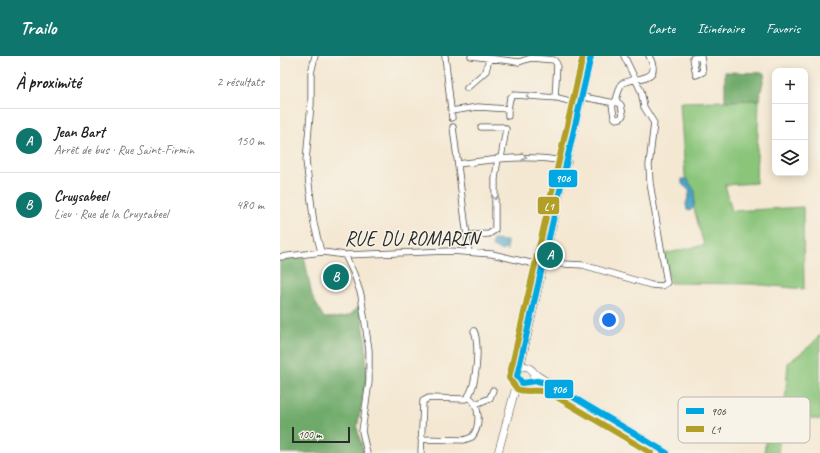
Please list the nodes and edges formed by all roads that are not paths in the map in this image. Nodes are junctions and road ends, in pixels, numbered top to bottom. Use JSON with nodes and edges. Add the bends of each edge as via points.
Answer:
{"nodes":[{"id":1,"x":315,"y":56,"type":"edge"},
{"id":2,"x":445,"y":56,"type":"edge"},
{"id":3,"x":471,"y":56,"type":"edge"},
{"id":4,"x":591,"y":56,"type":"edge"},
{"id":5,"x":624,"y":56,"type":"edge"},
{"id":6,"x":649,"y":56,"type":"edge"},
{"id":7,"x":489,"y":58,"type":"junction"},
{"id":8,"x":635,"y":80,"type":"junction"},
{"id":9,"x":467,"y":88,"type":"dead end"},
{"id":10,"x":555,"y":98,"type":"junction"},
{"id":11,"x":582,"y":101,"type":"junction"},
{"id":12,"x":508,"y":109,"type":"junction"},
{"id":13,"x":451,"y":111,"type":"junction"},
{"id":14,"x":508,"y":116,"type":"dead end"},
{"id":15,"x":452,"y":118,"type":"dead end"},
{"id":16,"x":453,"y":127,"type":"dead end"},
{"id":17,"x":481,"y":127,"type":"dead end"},
{"id":18,"x":500,"y":158,"type":"junction"},
{"id":19,"x":568,"y":162,"type":"junction"},
{"id":20,"x":458,"y":164,"type":"junction"},
{"id":21,"x":468,"y":235,"type":"junction"},
{"id":22,"x":321,"y":252,"type":"junction"},
{"id":23,"x":469,"y":252,"type":"junction"},
{"id":24,"x":345,"y":255,"type":"junction"},
{"id":25,"x":280,"y":256,"type":"edge"},
{"id":26,"x":543,"y":265,"type":"junction"},
{"id":27,"x":474,"y":332,"type":"dead end"},
{"id":28,"x":525,"y":346,"type":"junction"},
{"id":29,"x":529,"y":367,"type":"junction"},
{"id":30,"x":520,"y":368,"type":"junction"},
{"id":31,"x":534,"y":373,"type":"junction"},
{"id":32,"x":518,"y":379,"type":"junction"},
{"id":33,"x":528,"y":382,"type":"junction"},
{"id":34,"x":552,"y":384,"type":"junction"},
{"id":35,"x":493,"y":390,"type":"dead end"},
{"id":36,"x":469,"y":396,"type":"junction"},
{"id":37,"x":511,"y":403,"type":"junction"},
{"id":38,"x":476,"y":404,"type":"junction"},
{"id":39,"x":421,"y":439,"type":"junction"},
{"id":40,"x":367,"y":453,"type":"edge"},
{"id":41,"x":421,"y":453,"type":"edge"},
{"id":42,"x":498,"y":453,"type":"edge"},
{"id":43,"x":667,"y":453,"type":"edge"}],
"edges":[{"from":1,"to":22,"type":"street","via":[[311,73],[306,161],[313,220]]},
{"from":2,"to":13,"type":"street"},
{"from":3,"to":7,"type":"street"},
{"from":4,"to":11,"type":"main road"},
{"from":5,"to":8,"type":"street"},
{"from":6,"to":8,"type":"street","via":[[654,66],[652,73]]},
{"from":7,"to":9,"type":"street","via":[[486,70]]},
{"from":7,"to":10,"type":"street","via":[[519,62],[531,58],[555,60]]},
{"from":8,"to":11,"type":"street","via":[[620,85],[614,103]]},
{"from":8,"to":26,"type":"street","name":"RUE DU ROMARIN","via":[[641,91],[644,107],[654,123],[650,180],[667,284],[651,285],[583,265]]},
{"from":10,"to":11,"type":"street"},
{"from":10,"to":12,"type":"street","one_way":true,"via":[[513,96],[510,98]]},
{"from":11,"to":19,"type":"main road"},
{"from":12,"to":13,"type":"street","via":[[478,107]]},
{"from":12,"to":14,"type":"street"},
{"from":13,"to":15,"type":"street"},
{"from":16,"to":20,"type":"street"},
{"from":17,"to":18,"type":"street","via":[[506,128]]},
{"from":18,"to":19,"type":"street","one_way":true,"via":[[536,158]]},
{"from":18,"to":20,"type":"street"},
{"from":18,"to":21,"type":"street","one_way":true,"via":[[495,179],[495,230],[489,234]]},
{"from":19,"to":26,"type":"main road"},
{"from":20,"to":21,"type":"street"},
{"from":21,"to":23,"type":"street"},
{"from":22,"to":24,"type":"street","name":"RUE DU ROMARIN"},
{"from":22,"to":25,"type":"street","name":"RUE DU ROMARIN"},
{"from":23,"to":24,"type":"street","name":"RUE DU ROMARIN"},
{"from":23,"to":26,"type":"street","name":"RUE DU ROMARIN","via":[[498,255]]},
{"from":24,"to":40,"type":"street","via":[[361,295],[370,354],[362,431]]},
{"from":26,"to":28,"type":"main road"},
{"from":27,"to":36,"type":"street","via":[[477,338],[476,371]]},
{"from":28,"to":29,"type":"main road"},
{"from":28,"to":30,"type":"main road"},
{"from":29,"to":30,"type":"main road"},
{"from":29,"to":31,"type":"main road"},
{"from":30,"to":32,"type":"main road","via":[[517,373]]},
{"from":31,"to":33,"type":"main road"},
{"from":31,"to":34,"type":"main road"},
{"from":32,"to":33,"type":"main road"},
{"from":32,"to":37,"type":"main road"},
{"from":33,"to":34,"type":"main road"},
{"from":33,"to":37,"type":"main road","via":[[518,391]]},
{"from":34,"to":43,"type":"main road"},
{"from":35,"to":38,"type":"street","via":[[490,398]]},
{"from":36,"to":38,"type":"street"},
{"from":36,"to":39,"type":"street","via":[[465,399],[425,399],[422,404]]},
{"from":37,"to":42,"type":"main road"},
{"from":38,"to":39,"type":"street","via":[[478,420],[471,438]]},
{"from":39,"to":41,"type":"street"}]}
